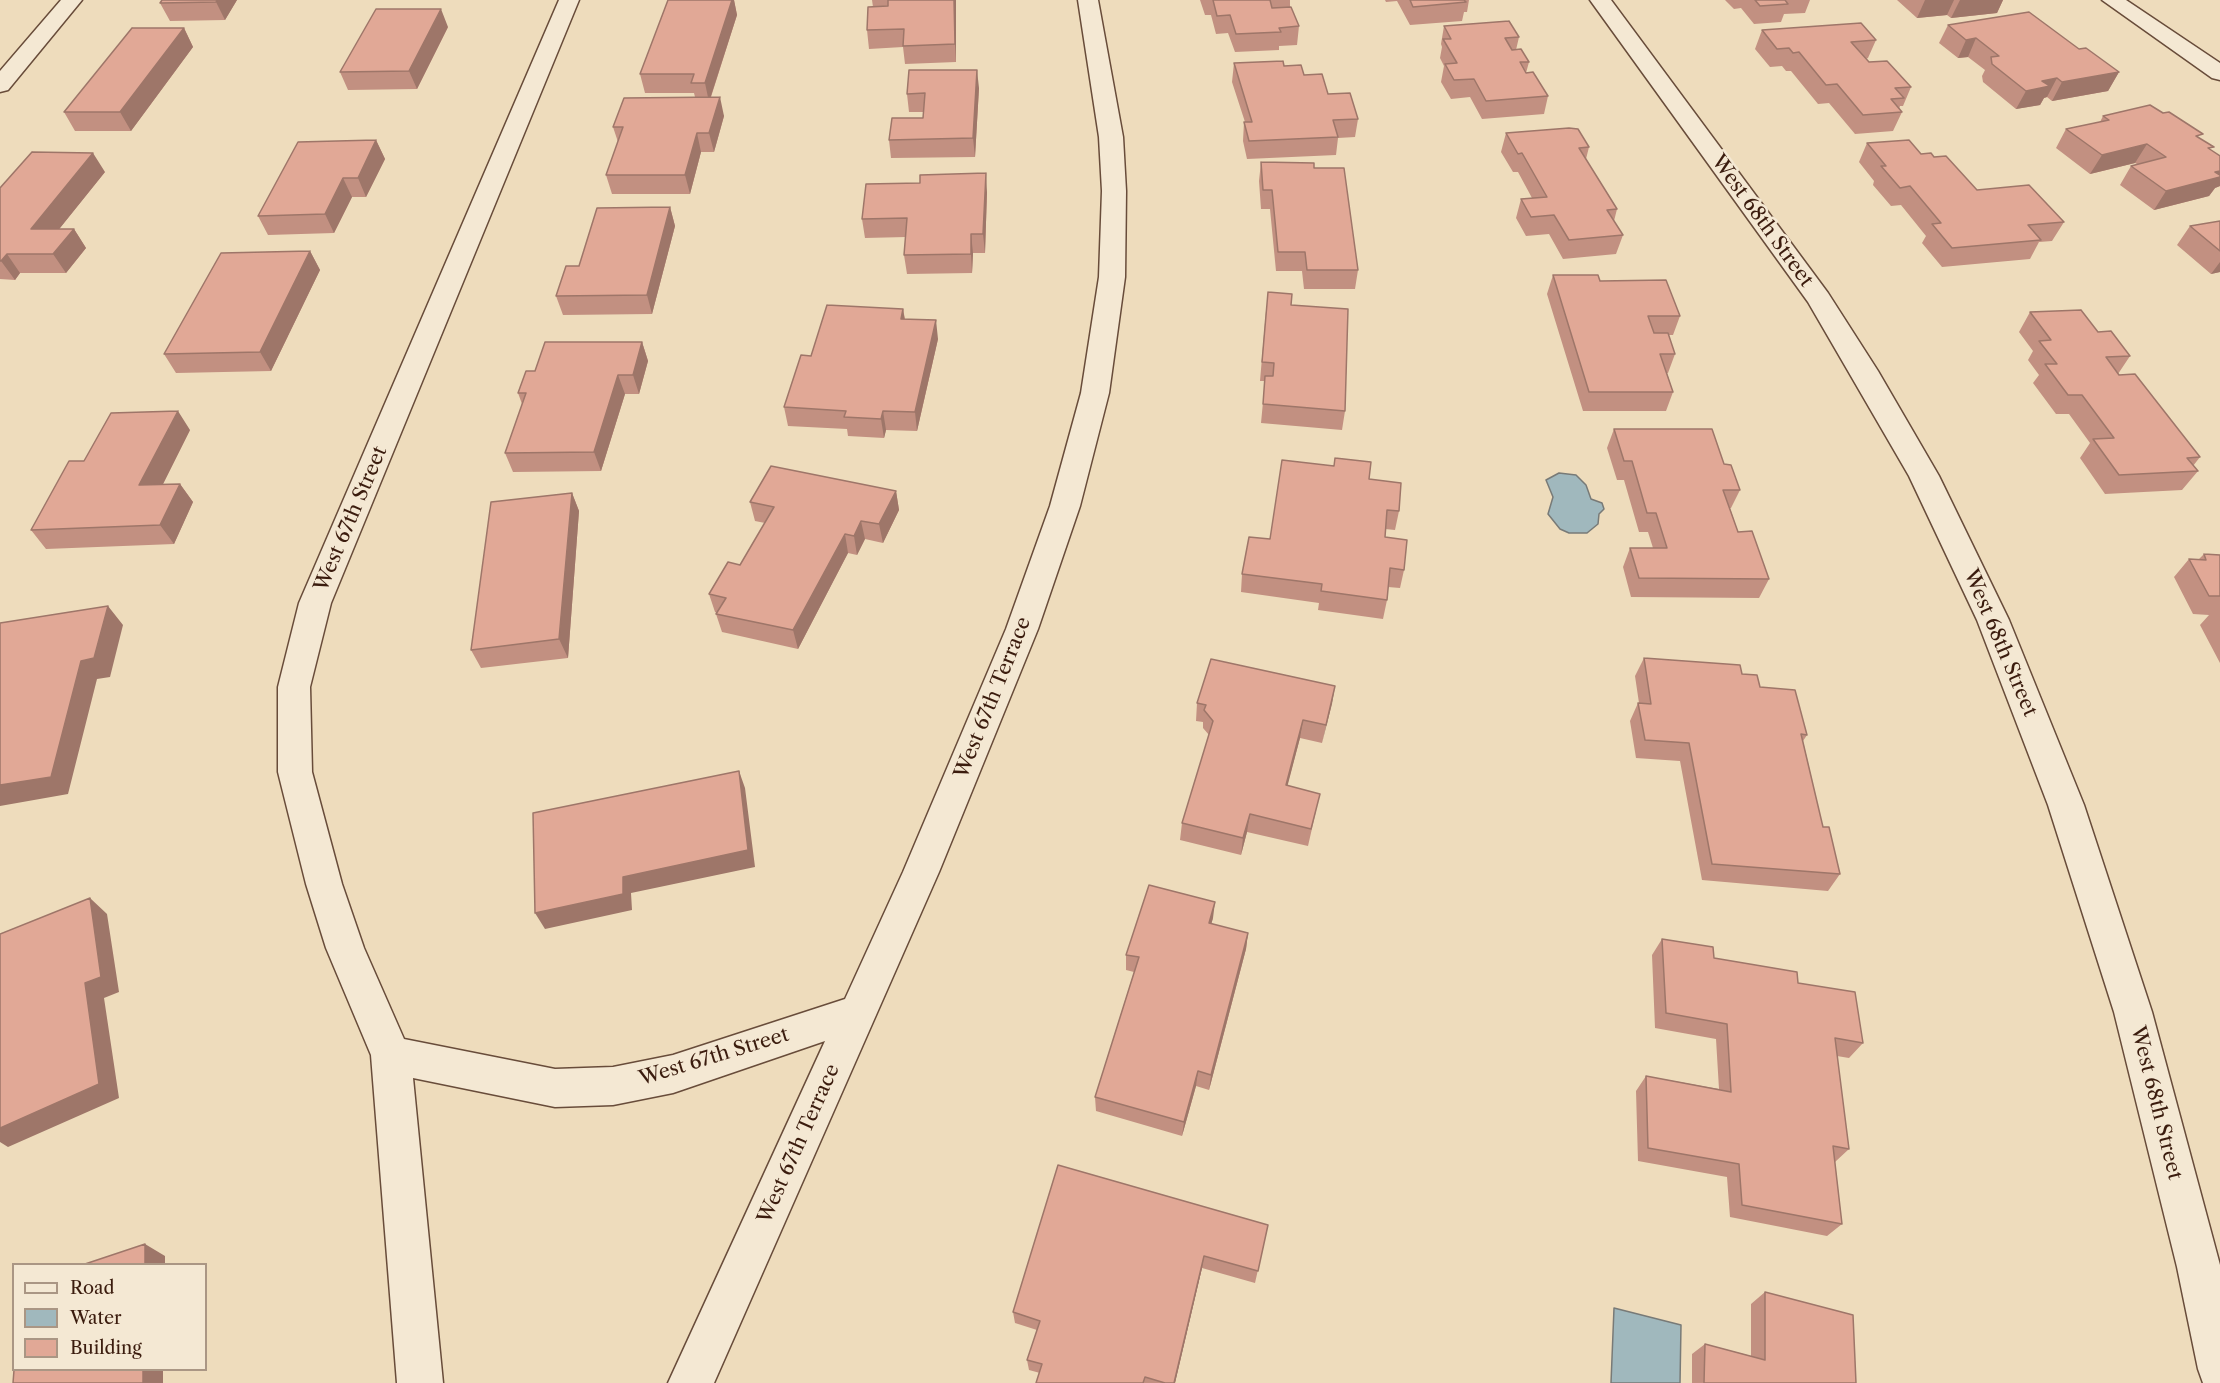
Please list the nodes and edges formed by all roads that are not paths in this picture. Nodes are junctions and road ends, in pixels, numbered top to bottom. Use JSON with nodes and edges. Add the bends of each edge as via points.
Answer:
{"nodes":[{"id":1,"x":72,"y":0,"type":"edge"},
{"id":2,"x":568,"y":0,"type":"edge"},
{"id":3,"x":1088,"y":0,"type":"edge"},
{"id":4,"x":1600,"y":0,"type":"edge"},
{"id":5,"x":2112,"y":0,"type":"edge"},
{"id":6,"x":2220,"y":73,"type":"edge"},
{"id":7,"x":0,"y":85,"type":"edge"},
{"id":8,"x":858,"y":1012,"type":"junction"},
{"id":9,"x":391,"y":1054,"type":"junction"},
{"id":10,"x":697,"y":1369,"type":"edge"},
{"id":11,"x":2220,"y":1369,"type":"edge"},
{"id":12,"x":420,"y":1383,"type":"edge"}],
"edges":[{"from":1,"to":7,"type":"street"},
{"from":2,"to":9,"type":"street","name":"West 67th Street","via":[[315,603],[294,687],[295,772],[324,884],[345,948]]},
{"from":3,"to":8,"type":"street","name":"West 67th Terrace","via":[[1111,137],[1114,191],[1112,277],[1095,393],[1065,506],[1022,629]]},
{"from":4,"to":11,"type":"street","name":"West 68th Street","via":[[1819,300],[1924,476],[1993,620],[2066,805],[2133,1011],[2199,1268]]},
{"from":5,"to":6,"type":"street"},
{"from":8,"to":9,"type":"street","name":"West 67th Street","via":[[673,1074],[613,1086],[555,1088]]},
{"from":8,"to":10,"type":"street","name":"West 67th Terrace"},
{"from":9,"to":12,"type":"street","name":"West 67th Street"}]}
